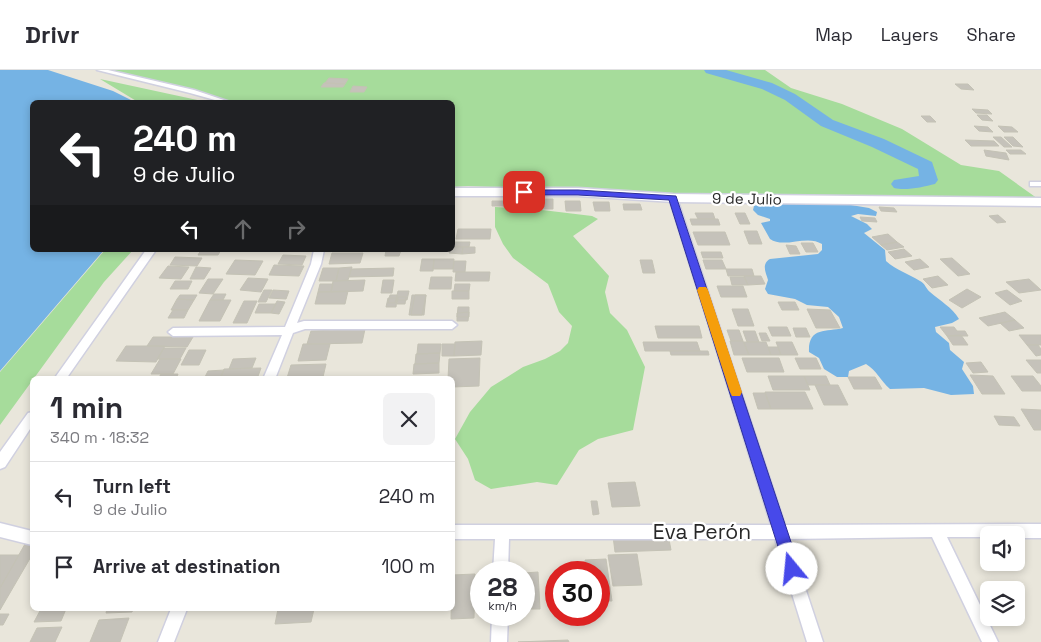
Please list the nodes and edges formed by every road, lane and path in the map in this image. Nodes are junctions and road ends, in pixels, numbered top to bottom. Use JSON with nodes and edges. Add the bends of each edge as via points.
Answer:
{"nodes":[{"id":1,"x":100,"y":70,"type":"edge"},
{"id":2,"x":221,"y":100,"type":"edge"},
{"id":3,"x":455,"y":192,"type":"edge"},
{"id":4,"x":673,"y":198,"type":"junction"},
{"id":5,"x":1041,"y":202,"type":"edge"},
{"id":6,"x":151,"y":252,"type":"edge"},
{"id":7,"x":319,"y":252,"type":"edge"},
{"id":8,"x":452,"y":325,"type":"dead end"},
{"id":9,"x":287,"y":331,"type":"junction"},
{"id":10,"x":173,"y":332,"type":"dead end"},
{"id":11,"x":62,"y":376,"type":"edge"},
{"id":12,"x":269,"y":376,"type":"edge"},
{"id":13,"x":30,"y":420,"type":"edge"},
{"id":14,"x":0,"y":463,"type":"edge"},
{"id":15,"x":0,"y":530,"type":"edge"},
{"id":16,"x":936,"y":530,"type":"junction"},
{"id":17,"x":1041,"y":531,"type":"edge"},
{"id":18,"x":455,"y":532,"type":"edge"},
{"id":19,"x":502,"y":532,"type":"junction"},
{"id":20,"x":781,"y":532,"type":"junction"},
{"id":21,"x":30,"y":538,"type":"edge"},
{"id":22,"x":501,"y":561,"type":"edge"},
{"id":23,"x":178,"y":611,"type":"edge"},
{"id":24,"x":500,"y":626,"type":"edge"},
{"id":25,"x":166,"y":642,"type":"edge"},
{"id":26,"x":499,"y":642,"type":"edge"},
{"id":27,"x":815,"y":642,"type":"edge"},
{"id":28,"x":990,"y":642,"type":"edge"}],
"edges":[{"from":1,"to":2,"type":"street"},
{"from":3,"to":4,"type":"main road","name":"9 de Julio","via":[[578,192]]},
{"from":4,"to":5,"type":"main road","name":"9 de Julio"},
{"from":4,"to":20,"type":"street"},
{"from":6,"to":11,"type":"street"},
{"from":7,"to":9,"type":"street"},
{"from":8,"to":9,"type":"street","via":[[304,326]]},
{"from":9,"to":10,"type":"street"},
{"from":9,"to":12,"type":"street"},
{"from":13,"to":14,"type":"street"},
{"from":15,"to":21,"type":"street"},
{"from":16,"to":17,"type":"street","name":"Eva Perón"},
{"from":16,"to":20,"type":"street","name":"Eva Perón"},
{"from":16,"to":28,"type":"street"},
{"from":18,"to":19,"type":"street","name":"Eva Perón"},
{"from":19,"to":20,"type":"street","name":"Eva Perón"},
{"from":19,"to":22,"type":"street"},
{"from":20,"to":27,"type":"street"},
{"from":23,"to":25,"type":"street"},
{"from":24,"to":26,"type":"street"}]}
